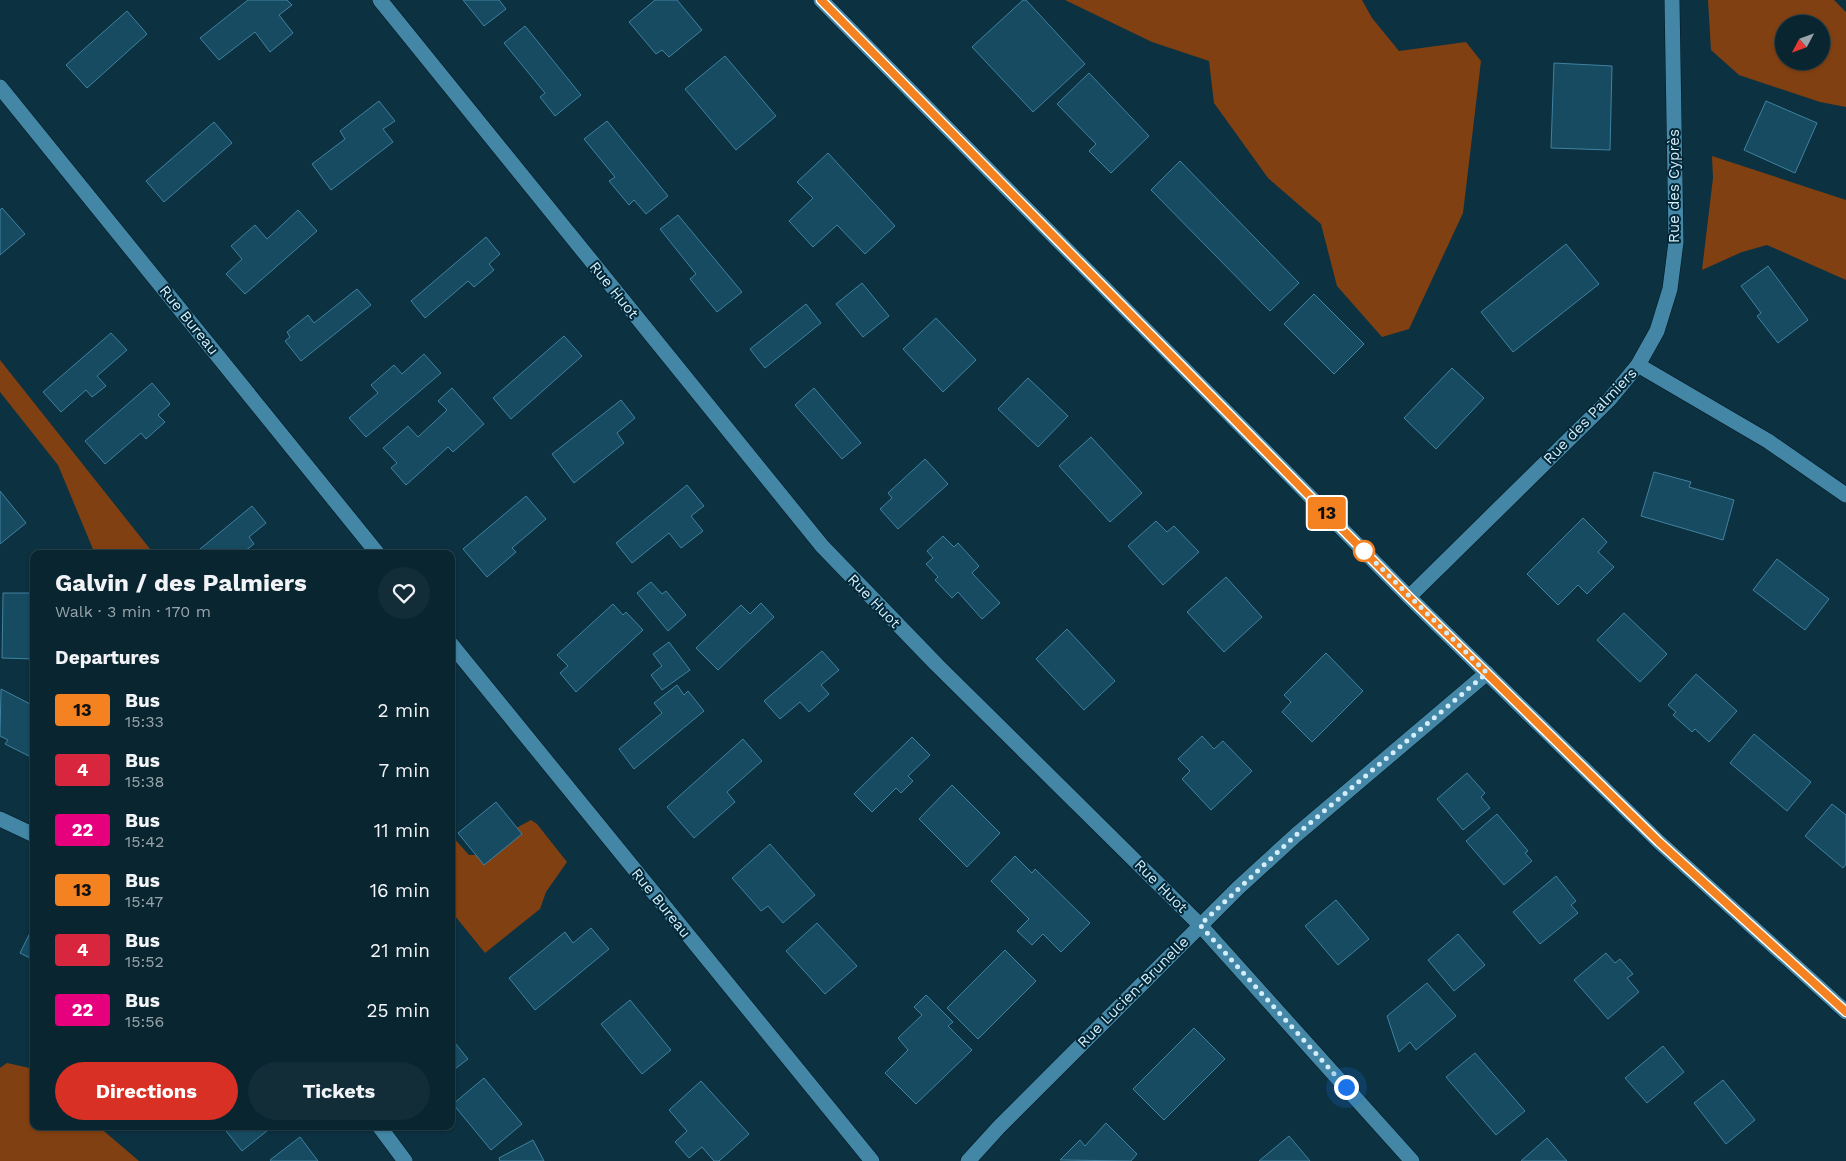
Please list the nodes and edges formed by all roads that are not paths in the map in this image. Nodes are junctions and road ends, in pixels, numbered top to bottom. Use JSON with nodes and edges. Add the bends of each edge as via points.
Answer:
{"nodes":[{"id":1,"x":380,"y":0,"type":"edge"},
{"id":2,"x":821,"y":0,"type":"edge"},
{"id":3,"x":1672,"y":0,"type":"edge"},
{"id":4,"x":0,"y":87,"type":"edge"},
{"id":5,"x":1638,"y":365,"type":"junction"},
{"id":6,"x":1846,"y":495,"type":"edge"},
{"id":7,"x":375,"y":550,"type":"edge"},
{"id":8,"x":1409,"y":597,"type":"junction"},
{"id":9,"x":455,"y":649,"type":"edge"},
{"id":10,"x":1487,"y":673,"type":"junction"},
{"id":11,"x":0,"y":818,"type":"edge"},
{"id":12,"x":30,"y":833,"type":"edge"},
{"id":13,"x":1200,"y":925,"type":"junction"},
{"id":14,"x":1846,"y":1012,"type":"edge"},
{"id":15,"x":383,"y":1130,"type":"edge"},
{"id":16,"x":405,"y":1161,"type":"edge"},
{"id":17,"x":872,"y":1161,"type":"edge"},
{"id":18,"x":968,"y":1161,"type":"edge"},
{"id":19,"x":1412,"y":1161,"type":"edge"}],
"edges":[{"from":1,"to":13,"type":"street","name":"Rue Huot","via":[[822,546],[937,665]]},
{"from":2,"to":8,"type":"street"},
{"from":3,"to":5,"type":"street","name":"Rue des Cyprès","via":[[1676,242],[1670,289],[1657,331]]},
{"from":4,"to":7,"type":"street","name":"Rue Bureau"},
{"from":5,"to":6,"type":"street","name":"Rue des Palmiers","via":[[1768,441]]},
{"from":5,"to":8,"type":"street","name":"Rue des Palmiers","via":[[1609,400]]},
{"from":8,"to":10,"type":"street"},
{"from":9,"to":17,"type":"street","name":"Rue Bureau"},
{"from":10,"to":13,"type":"street","name":"Rue Lucien-Brunelle","via":[[1296,835]]},
{"from":10,"to":14,"type":"street","via":[[1659,842]]},
{"from":11,"to":12,"type":"street"},
{"from":13,"to":18,"type":"street","name":"Rue Lucien-Brunelle"},
{"from":13,"to":19,"type":"street","name":"Rue Huot"},
{"from":15,"to":16,"type":"street"}]}
